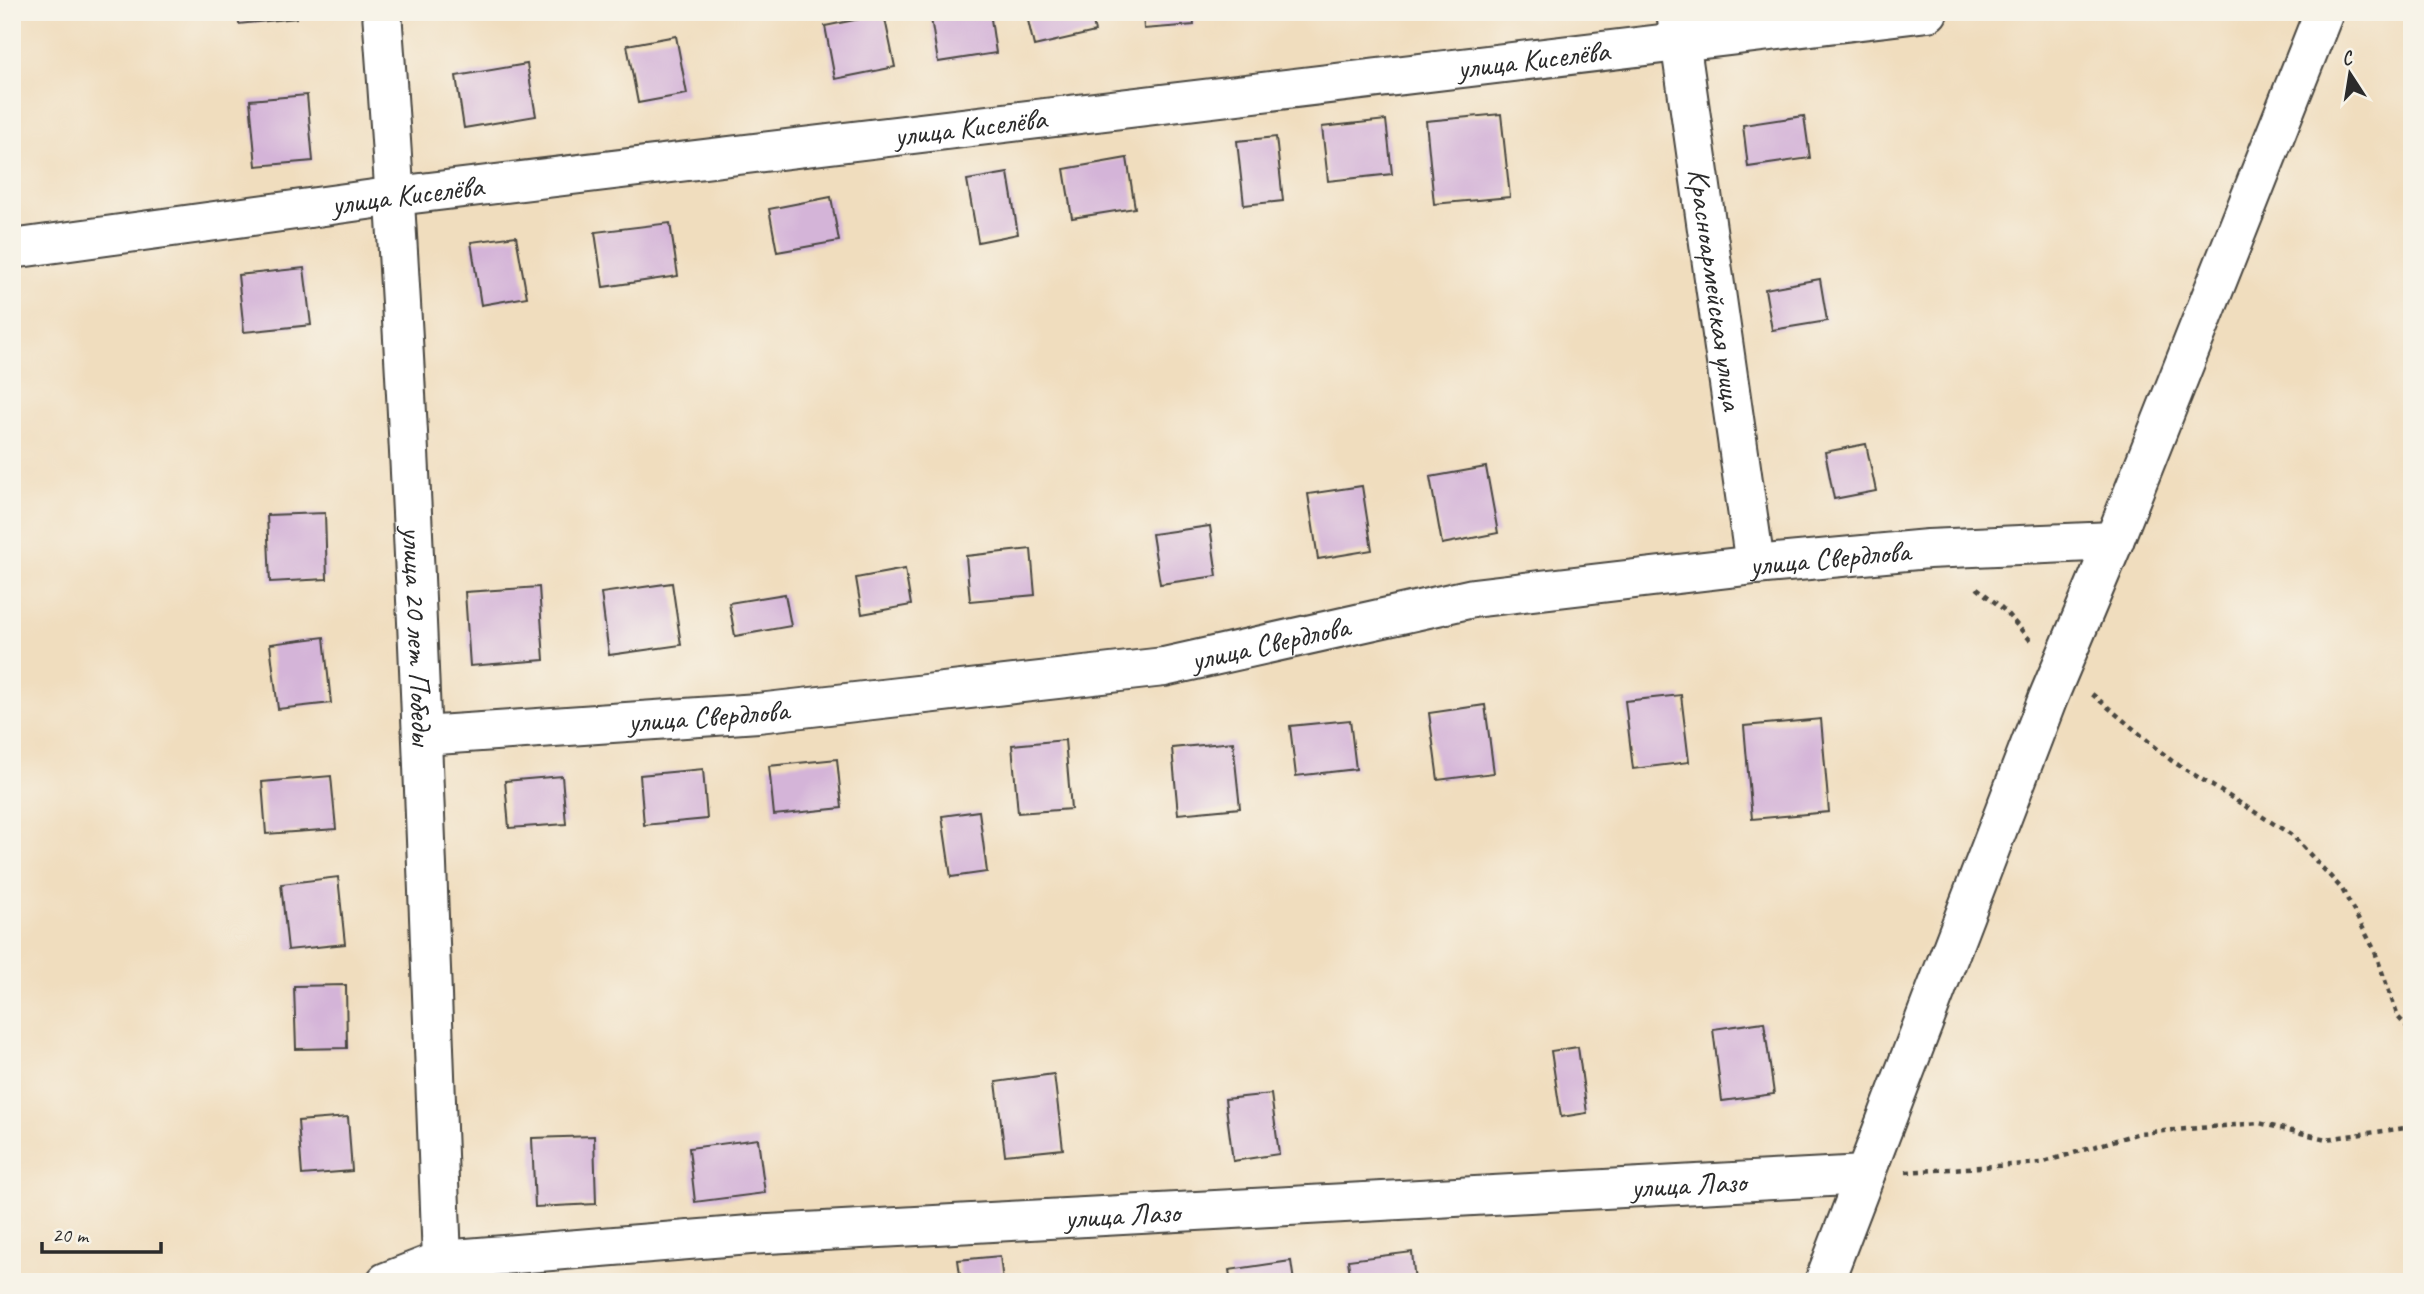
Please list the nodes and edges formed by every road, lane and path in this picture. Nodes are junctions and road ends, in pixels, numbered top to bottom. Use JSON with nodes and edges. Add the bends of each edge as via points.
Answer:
{"nodes":[{"id":1,"x":382,"y":12,"type":"edge"},
{"id":2,"x":1928,"y":12,"type":"edge"},
{"id":3,"x":2324,"y":12,"type":"edge"},
{"id":4,"x":1679,"y":27,"type":"edge"},
{"id":5,"x":396,"y":195,"type":"junction"},
{"id":6,"x":12,"y":250,"type":"edge"},
{"id":7,"x":2114,"y":541,"type":"junction"},
{"id":8,"x":1928,"y":549,"type":"junction"},
{"id":9,"x":1755,"y":565,"type":"junction"},
{"id":10,"x":2061,"y":668,"type":"junction"},
{"id":11,"x":422,"y":736,"type":"junction"},
{"id":12,"x":2412,"y":1032,"type":"edge"},
{"id":13,"x":2412,"y":1127,"type":"edge"},
{"id":14,"x":1865,"y":1175,"type":"junction"},
{"id":15,"x":442,"y":1260,"type":"junction"},
{"id":16,"x":386,"y":1282,"type":"edge"},
{"id":17,"x":1824,"y":1282,"type":"edge"}],
"edges":[{"from":1,"to":5,"type":"street","name":"улица 20 лет Победы"},
{"from":2,"to":4,"type":"street","name":"улица Киселёва"},
{"from":3,"to":7,"type":"street"},
{"from":4,"to":5,"type":"street","name":"улица Киселёва"},
{"from":4,"to":9,"type":"street","name":"Красноармейская улица"},
{"from":5,"to":6,"type":"street","name":"улица Киселёва"},
{"from":5,"to":11,"type":"street","name":"улица 20 лет Победы"},
{"from":7,"to":8,"type":"street","name":"улица Свердлова"},
{"from":7,"to":10,"type":"street"},
{"from":8,"to":9,"type":"street","name":"улица Свердлова"},
{"from":8,"to":10,"type":"path","via":[[2002,608]]},
{"from":9,"to":11,"type":"street","name":"улица Свердлова","via":[[1473,598],[1164,667],[758,713]]},
{"from":10,"to":12,"type":"path","via":[[2172,761],[2292,835],[2342,889],[2374,949],[2398,1017]]},
{"from":10,"to":14,"type":"street"},
{"from":11,"to":15,"type":"street","name":"улица 20 лет Победы"},
{"from":13,"to":14,"type":"path","via":[[2326,1139],[2259,1123],[2152,1131],[2040,1163]]},
{"from":14,"to":15,"type":"street","name":"улица Лазо","via":[[764,1234]]},
{"from":14,"to":17,"type":"street"},
{"from":15,"to":16,"type":"street","name":"улица Лазо"}]}
